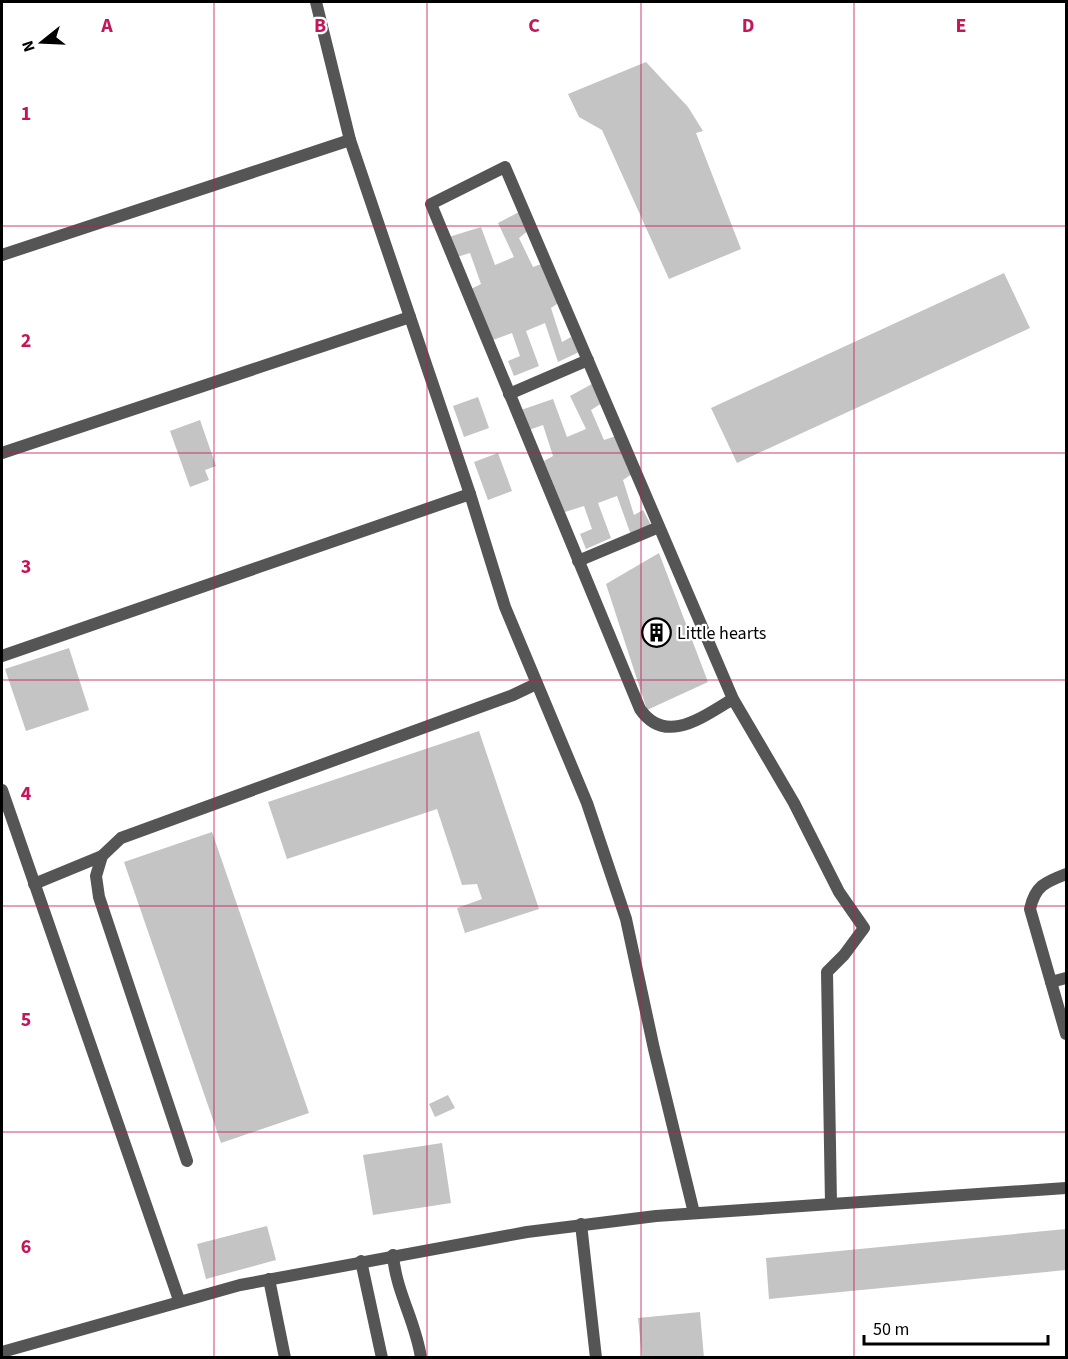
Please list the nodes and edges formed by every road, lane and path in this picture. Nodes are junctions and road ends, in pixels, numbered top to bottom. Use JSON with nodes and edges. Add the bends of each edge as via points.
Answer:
{"nodes":[{"id":1,"x":316,"y":2,"type":"edge"},
{"id":2,"x":350,"y":140,"type":"junction"},
{"id":3,"x":2,"y":255,"type":"edge"},
{"id":4,"x":410,"y":317,"type":"junction"},
{"id":5,"x":588,"y":360,"type":"junction"},
{"id":6,"x":509,"y":394,"type":"junction"},
{"id":7,"x":2,"y":453,"type":"edge"},
{"id":8,"x":470,"y":494,"type":"junction"},
{"id":9,"x":659,"y":527,"type":"junction"},
{"id":10,"x":578,"y":561,"type":"junction"},
{"id":11,"x":2,"y":656,"type":"edge"},
{"id":12,"x":536,"y":684,"type":"junction"},
{"id":13,"x":733,"y":699,"type":"junction"},
{"id":14,"x":2,"y":790,"type":"edge"},
{"id":15,"x":102,"y":856,"type":"junction"},
{"id":16,"x":1066,"y":874,"type":"edge"},
{"id":17,"x":34,"y":884,"type":"junction"},
{"id":18,"x":1066,"y":978,"type":"edge"},
{"id":19,"x":1051,"y":982,"type":"junction"},
{"id":20,"x":1066,"y":1034,"type":"edge"},
{"id":21,"x":187,"y":1161,"type":"dead end"},
{"id":22,"x":1066,"y":1188,"type":"edge"},
{"id":23,"x":831,"y":1203,"type":"junction"},
{"id":24,"x":694,"y":1213,"type":"junction"},
{"id":25,"x":581,"y":1224,"type":"junction"},
{"id":26,"x":393,"y":1255,"type":"junction"},
{"id":27,"x":361,"y":1261,"type":"junction"},
{"id":28,"x":269,"y":1279,"type":"junction"},
{"id":29,"x":179,"y":1300,"type":"junction"},
{"id":30,"x":2,"y":1352,"type":"edge"},
{"id":31,"x":285,"y":1358,"type":"edge"},
{"id":32,"x":382,"y":1358,"type":"edge"},
{"id":33,"x":421,"y":1358,"type":"edge"},
{"id":34,"x":596,"y":1358,"type":"edge"}],
"edges":[{"from":1,"to":2,"type":"street"},
{"from":2,"to":3,"type":"street"},
{"from":2,"to":4,"type":"street"},
{"from":4,"to":7,"type":"street"},
{"from":4,"to":8,"type":"street"},
{"from":5,"to":6,"type":"street"},
{"from":5,"to":6,"type":"street","via":[[505,167],[430,204]]},
{"from":5,"to":9,"type":"street"},
{"from":6,"to":10,"type":"street"},
{"from":8,"to":11,"type":"street"},
{"from":8,"to":12,"type":"street","via":[[505,607]]},
{"from":9,"to":10,"type":"street"},
{"from":9,"to":13,"type":"street"},
{"from":10,"to":13,"type":"street","via":[[644,715],[666,726],[687,726]]},
{"from":12,"to":15,"type":"street","via":[[121,838]]},
{"from":12,"to":24,"type":"street","via":[[587,803],[626,919]]},
{"from":13,"to":23,"type":"street","via":[[794,803],[839,892],[864,928],[827,972]]},
{"from":14,"to":17,"type":"street"},
{"from":15,"to":17,"type":"street"},
{"from":15,"to":21,"type":"street","via":[[96,876],[99,897]]},
{"from":16,"to":19,"type":"street","via":[[1041,886],[1033,894],[1030,909]]},
{"from":17,"to":29,"type":"street"},
{"from":18,"to":19,"type":"street"},
{"from":19,"to":20,"type":"street"},
{"from":22,"to":23,"type":"street"},
{"from":23,"to":24,"type":"street"},
{"from":24,"to":25,"type":"street"},
{"from":25,"to":26,"type":"street"},
{"from":25,"to":34,"type":"street"},
{"from":26,"to":27,"type":"street"},
{"from":26,"to":33,"type":"street","via":[[397,1284],[418,1338]]},
{"from":27,"to":28,"type":"street"},
{"from":27,"to":32,"type":"street"},
{"from":28,"to":29,"type":"street"},
{"from":28,"to":31,"type":"street"},
{"from":29,"to":30,"type":"street"}]}
